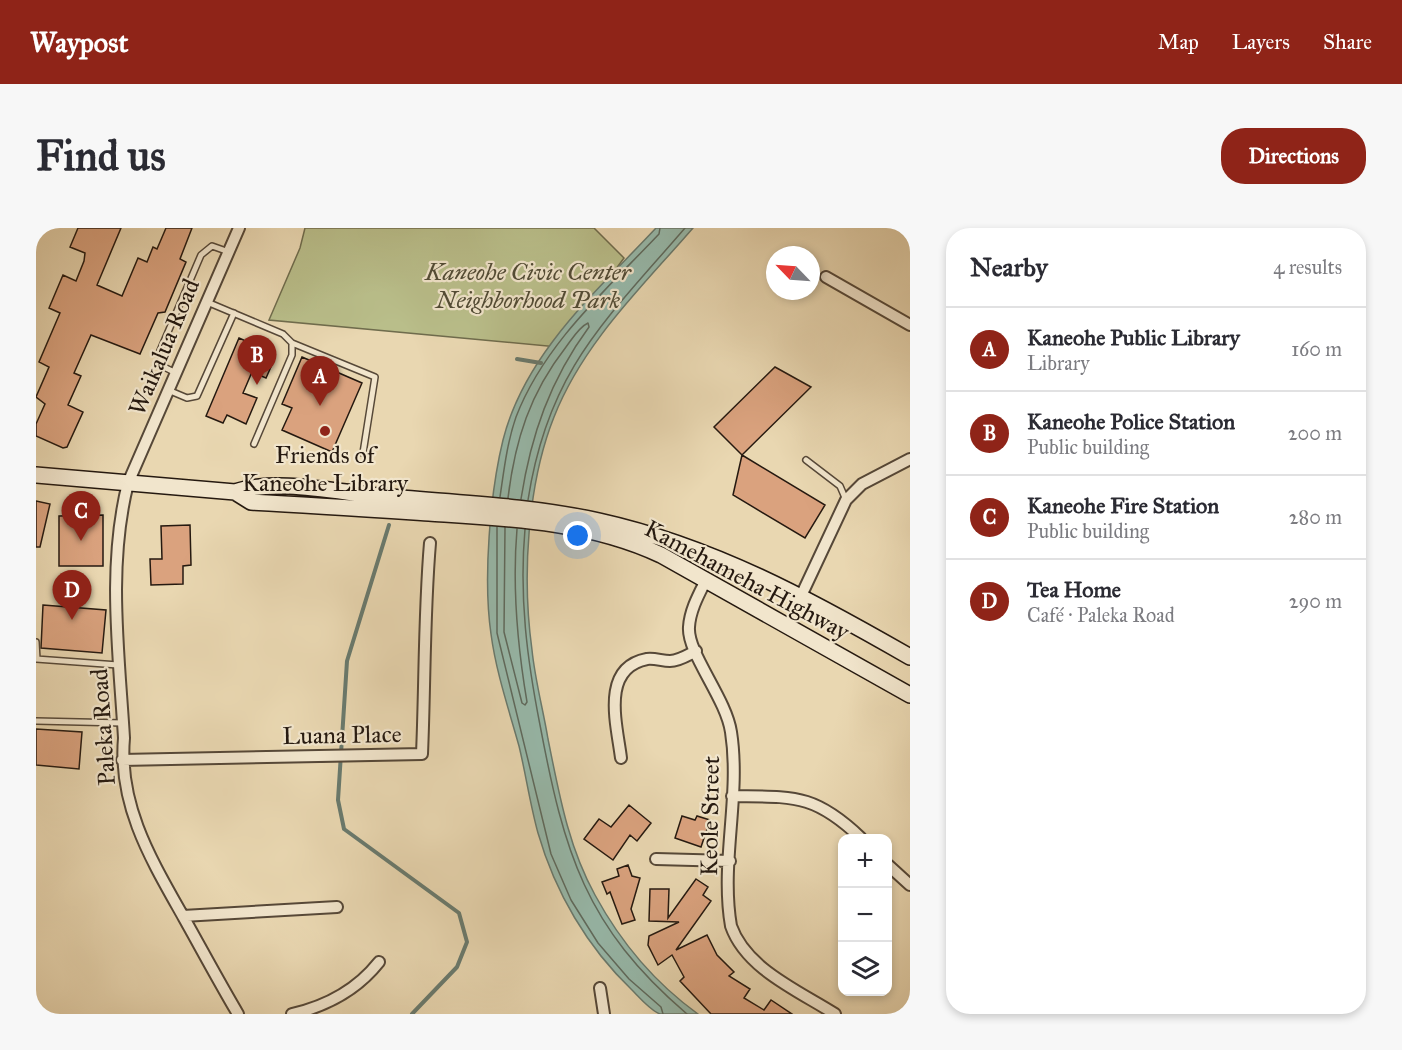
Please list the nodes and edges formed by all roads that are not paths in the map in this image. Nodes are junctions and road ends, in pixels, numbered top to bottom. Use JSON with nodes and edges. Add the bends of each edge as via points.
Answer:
{"nodes":[{"id":1,"x":239,"y":228,"type":"edge"},
{"id":2,"x":229,"y":252,"type":"junction"},
{"id":3,"x":826,"y":277,"type":"dead end"},
{"id":4,"x":207,"y":302,"type":"junction"},
{"id":5,"x":234,"y":313,"type":"junction"},
{"id":6,"x":910,"y":325,"type":"edge"},
{"id":7,"x":292,"y":343,"type":"junction"},
{"id":8,"x":176,"y":373,"type":"junction"},
{"id":9,"x":168,"y":390,"type":"junction"},
{"id":10,"x":254,"y":444,"type":"dead end"},
{"id":11,"x":363,"y":453,"type":"dead end"},
{"id":12,"x":910,"y":459,"type":"edge"},
{"id":13,"x":806,"y":460,"type":"dead end"},
{"id":14,"x":36,"y":475,"type":"edge"},
{"id":15,"x":128,"y":483,"type":"junction"},
{"id":16,"x":846,"y":500,"type":"junction"},
{"id":17,"x":541,"y":517,"type":"junction"},
{"id":18,"x":430,"y":543,"type":"dead end"},
{"id":19,"x":722,"y":560,"type":"junction"},
{"id":20,"x":706,"y":579,"type":"junction"},
{"id":21,"x":801,"y":596,"type":"junction"},
{"id":22,"x":36,"y":642,"type":"edge"},
{"id":23,"x":696,"y":651,"type":"junction"},
{"id":24,"x":910,"y":657,"type":"edge"},
{"id":25,"x":36,"y":659,"type":"edge"},
{"id":26,"x":120,"y":665,"type":"junction"},
{"id":27,"x":910,"y":695,"type":"edge"},
{"id":28,"x":36,"y":721,"type":"edge"},
{"id":29,"x":123,"y":723,"type":"junction"},
{"id":30,"x":621,"y":758,"type":"dead end"},
{"id":31,"x":122,"y":760,"type":"junction"},
{"id":32,"x":732,"y":796,"type":"junction"},
{"id":33,"x":856,"y":834,"type":"edge"},
{"id":34,"x":656,"y":859,"type":"dead end"},
{"id":35,"x":730,"y":861,"type":"junction"},
{"id":36,"x":892,"y":869,"type":"edge"},
{"id":37,"x":910,"y":885,"type":"edge"},
{"id":38,"x":337,"y":907,"type":"dead end"},
{"id":39,"x":183,"y":916,"type":"junction"},
{"id":40,"x":379,"y":962,"type":"dead end"},
{"id":41,"x":600,"y":988,"type":"dead end"},
{"id":42,"x":238,"y":1014,"type":"edge"},
{"id":43,"x":292,"y":1014,"type":"edge"},
{"id":44,"x":604,"y":1014,"type":"edge"},
{"id":45,"x":835,"y":1014,"type":"edge"}],
"edges":[{"from":1,"to":2,"type":"street","name":"Waikalua Road"},
{"from":2,"to":4,"type":"street","name":"Waikalua Road"},
{"from":2,"to":8,"type":"lane","via":[[212,246],[201,255],[159,353],[162,366]]},
{"from":3,"to":6,"type":"street"},
{"from":4,"to":5,"type":"lane"},
{"from":4,"to":8,"type":"street","name":"Waikalua Road"},
{"from":5,"to":7,"type":"lane","via":[[283,333]]},
{"from":5,"to":9,"type":"lane","via":[[199,393],[191,398]]},
{"from":7,"to":10,"type":"lane","via":[[292,355]]},
{"from":7,"to":11,"type":"lane","via":[[375,377]]},
{"from":8,"to":9,"type":"street","name":"Waikalua Road"},
{"from":9,"to":15,"type":"street","name":"Waikalua Road"},
{"from":12,"to":16,"type":"street","via":[[862,484]]},
{"from":13,"to":16,"type":"lane","via":[[840,486]]},
{"from":14,"to":15,"type":"main road","name":"Kamehameha Highway"},
{"from":15,"to":17,"type":"main road","name":"Kamehameha Highway","via":[[235,492],[252,486],[272,487]]},
{"from":15,"to":26,"type":"street","name":"Paleka Road","via":[[121,512],[116,580]]},
{"from":16,"to":21,"type":"street"},
{"from":17,"to":19,"type":"main road","name":"Kamehameha Highway","via":[[634,530]]},
{"from":17,"to":20,"type":"main road","name":"Kamehameha Highway","via":[[625,539]]},
{"from":18,"to":31,"type":"street","name":"Luana Place","via":[[423,754]]},
{"from":19,"to":20,"type":"main road"},
{"from":19,"to":21,"type":"main road","name":"Kamehameha Highway"},
{"from":20,"to":23,"type":"street","name":"Keole Street","via":[[689,625],[691,645]]},
{"from":20,"to":27,"type":"main road","name":"Kamehameha Highway"},
{"from":21,"to":24,"type":"main road","name":"Kamehameha Highway"},
{"from":22,"to":25,"type":"lane"},
{"from":23,"to":30,"type":"street","via":[[675,660],[644,660],[630,666],[620,677],[614,701]]},
{"from":23,"to":32,"type":"street","name":"Keole Street","via":[[729,721]]},
{"from":25,"to":26,"type":"lane"},
{"from":26,"to":29,"type":"street","name":"Paleka Road"},
{"from":28,"to":29,"type":"lane"},
{"from":29,"to":31,"type":"street","name":"Paleka Road"},
{"from":31,"to":39,"type":"street","name":"Paleka Road","via":[[133,815],[146,853]]},
{"from":32,"to":33,"type":"street","via":[[805,800],[832,813]]},
{"from":32,"to":35,"type":"street","name":"Keole Street"},
{"from":34,"to":35,"type":"street"},
{"from":35,"to":45,"type":"street","name":"Keole Street","via":[[729,917],[744,951]]},
{"from":36,"to":37,"type":"street"},
{"from":38,"to":39,"type":"street"},
{"from":39,"to":42,"type":"street","name":"Paleka Road"},
{"from":40,"to":43,"type":"street","via":[[366,979],[337,999]]},
{"from":41,"to":44,"type":"street"}]}
